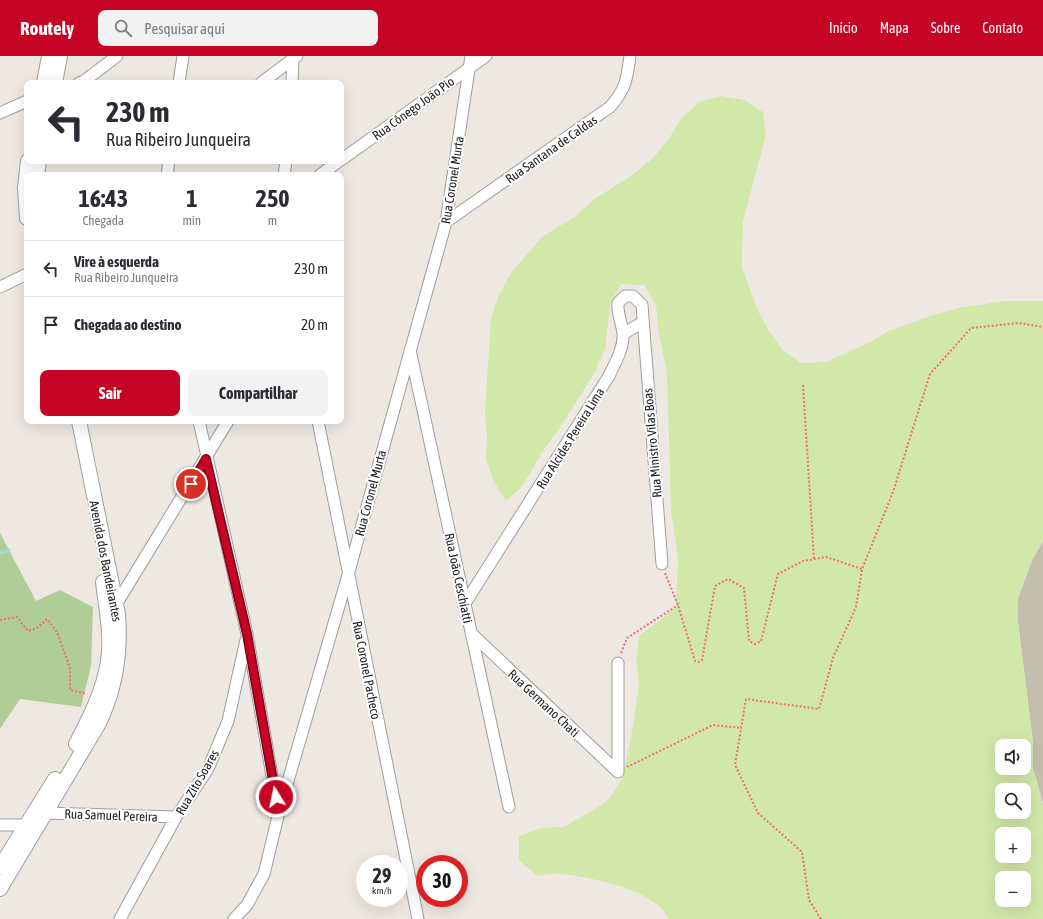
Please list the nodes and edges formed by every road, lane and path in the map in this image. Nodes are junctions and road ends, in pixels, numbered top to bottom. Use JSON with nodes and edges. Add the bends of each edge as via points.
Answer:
{"nodes":[{"id":1,"x":49,"y":56,"type":"edge"},
{"id":2,"x":60,"y":56,"type":"edge"},
{"id":3,"x":117,"y":56,"type":"edge"},
{"id":4,"x":183,"y":56,"type":"edge"},
{"id":5,"x":471,"y":56,"type":"edge"},
{"id":6,"x":486,"y":56,"type":"edge"},
{"id":7,"x":630,"y":56,"type":"edge"},
{"id":8,"x":295,"y":57,"type":"edge"},
{"id":9,"x":469,"y":68,"type":"junction"},
{"id":10,"x":45,"y":80,"type":"edge"},
{"id":11,"x":56,"y":80,"type":"edge"},
{"id":12,"x":85,"y":80,"type":"edge"},
{"id":13,"x":179,"y":80,"type":"edge"},
{"id":14,"x":265,"y":80,"type":"edge"},
{"id":15,"x":292,"y":80,"type":"edge"},
{"id":16,"x":24,"y":102,"type":"edge"},
{"id":17,"x":0,"y":113,"type":"edge"},
{"id":18,"x":344,"y":157,"type":"edge"},
{"id":19,"x":335,"y":164,"type":"edge"},
{"id":20,"x":324,"y":172,"type":"edge"},
{"id":21,"x":446,"y":222,"type":"junction"},
{"id":22,"x":24,"y":275,"type":"edge"},
{"id":23,"x":0,"y":287,"type":"edge"},
{"id":24,"x":643,"y":322,"type":"junction"},
{"id":25,"x":1043,"y":326,"type":"edge"},
{"id":26,"x":623,"y":334,"type":"junction"},
{"id":27,"x":410,"y":348,"type":"junction"},
{"id":28,"x":803,"y":385,"type":"dead end"},
{"id":29,"x":70,"y":424,"type":"edge"},
{"id":30,"x":80,"y":424,"type":"edge"},
{"id":31,"x":200,"y":424,"type":"edge"},
{"id":32,"x":226,"y":424,"type":"edge"},
{"id":33,"x":319,"y":424,"type":"edge"},
{"id":34,"x":206,"y":459,"type":"junction"},
{"id":35,"x":814,"y":559,"type":"junction"},
{"id":36,"x":662,"y":564,"type":"joint"},
{"id":37,"x":862,"y":569,"type":"junction"},
{"id":38,"x":348,"y":575,"type":"junction"},
{"id":39,"x":116,"y":604,"type":"junction"},
{"id":40,"x":464,"y":605,"type":"junction"},
{"id":41,"x":678,"y":605,"type":"junction"},
{"id":42,"x":108,"y":617,"type":"junction"},
{"id":43,"x":0,"y":620,"type":"edge"},
{"id":44,"x":471,"y":633,"type":"junction"},
{"id":45,"x":247,"y":634,"type":"junction"},
{"id":46,"x":618,"y":664,"type":"joint"},
{"id":47,"x":97,"y":697,"type":"junction"},
{"id":48,"x":742,"y":728,"type":"junction"},
{"id":49,"x":618,"y":772,"type":"junction"},
{"id":50,"x":509,"y":807,"type":"dead end"},
{"id":51,"x":279,"y":812,"type":"junction"},
{"id":52,"x":46,"y":813,"type":"junction"},
{"id":53,"x":176,"y":817,"type":"junction"},
{"id":54,"x":0,"y":825,"type":"edge"},
{"id":55,"x":26,"y":825,"type":"junction"},
{"id":56,"x":0,"y":867,"type":"edge"},
{"id":57,"x":0,"y":889,"type":"edge"},
{"id":58,"x":120,"y":919,"type":"edge"},
{"id":59,"x":234,"y":919,"type":"edge"},
{"id":60,"x":418,"y":919,"type":"edge"},
{"id":61,"x":821,"y":919,"type":"edge"}],
"edges":[{"from":1,"to":10,"type":"street"},
{"from":2,"to":11,"type":"street"},
{"from":3,"to":12,"type":"street"},
{"from":4,"to":13,"type":"street"},
{"from":5,"to":9,"type":"street","name":"Rua Coronel Murta"},
{"from":6,"to":9,"type":"street","name":"Rua Cônego João Pio"},
{"from":7,"to":21,"type":"street","name":"Rua Santana de Caldas","via":[[624,88],[610,107]]},
{"from":8,"to":14,"type":"street"},
{"from":8,"to":15,"type":"street"},
{"from":9,"to":18,"type":"street","name":"Rua Cônego João Pio"},
{"from":9,"to":21,"type":"street","name":"Rua Coronel Murta"},
{"from":16,"to":17,"type":"street"},
{"from":19,"to":20,"type":"street","name":"Rua Cônego João Pio"},
{"from":21,"to":27,"type":"street","name":"Rua Coronel Murta"},
{"from":22,"to":23,"type":"street"},
{"from":24,"to":26,"type":"street"},
{"from":24,"to":26,"type":"street","name":"Rua Alcides Pereira Lima","via":[[642,305],[634,296],[625,296],[617,307]]},
{"from":24,"to":36,"type":"street","name":"Rua Ministro Vilas Boas"},
{"from":25,"to":37,"type":"path","via":[[1019,323],[971,328],[930,374],[893,492]]},
{"from":26,"to":40,"type":"street","name":"Rua Alcides Pereira Lima","via":[[619,355],[609,376]]},
{"from":27,"to":38,"type":"street","name":"Rua Coronel Murta"},
{"from":27,"to":40,"type":"street","name":"Rua João Ceschiatti"},
{"from":28,"to":35,"type":"path"},
{"from":29,"to":42,"type":"street","name":"Avenida dos Bandeirantes"},
{"from":30,"to":39,"type":"street","name":"Avenida dos Bandeirantes"},
{"from":31,"to":34,"type":"street"},
{"from":32,"to":34,"type":"street"},
{"from":33,"to":38,"type":"street","name":"Rua Coronel Pacheco"},
{"from":34,"to":39,"type":"street"},
{"from":34,"to":45,"type":"street"},
{"from":35,"to":37,"type":"path","via":[[826,557]]},
{"from":35,"to":41,"type":"path","via":[[778,574],[760,641],[755,644],[749,641],[744,588],[728,579],[715,586],[702,660],[699,662],[695,661]]},
{"from":36,"to":41,"type":"path"},
{"from":37,"to":48,"type":"path","via":[[856,607],[833,658],[819,709],[746,699]]},
{"from":38,"to":51,"type":"street","name":"Rua Coronel Murta"},
{"from":38,"to":60,"type":"street","name":"Rua Coronel Pacheco"},
{"from":39,"to":42,"type":"street"},
{"from":39,"to":52,"type":"street","name":"Avenida dos Bandeirantes","via":[[119,642],[109,700],[98,725]]},
{"from":40,"to":44,"type":"street","name":"Rua João Ceschiatti"},
{"from":41,"to":46,"type":"path","via":[[627,638]]},
{"from":42,"to":47,"type":"street","name":"Avenida dos Bandeirantes","via":[[108,661]]},
{"from":43,"to":47,"type":"path","via":[[17,617],[28,631],[37,628],[47,619],[58,632],[70,668],[70,690]]},
{"from":44,"to":49,"type":"street","name":"Rua Germano Chati"},
{"from":44,"to":50,"type":"street","name":"Rua João Ceschiatti"},
{"from":45,"to":51,"type":"street"},
{"from":45,"to":53,"type":"street","name":"Rua Zito Soares","via":[[228,722],[208,769]]},
{"from":46,"to":49,"type":"street"},
{"from":47,"to":55,"type":"street","name":"Avenida dos Bandeirantes","via":[[74,749]]},
{"from":48,"to":49,"type":"path","via":[[713,725]]},
{"from":48,"to":61,"type":"path","via":[[735,765],[758,813],[802,852],[809,900]]},
{"from":51,"to":59,"type":"street","name":"Rua Coronel Murta","via":[[264,874],[247,905]]},
{"from":52,"to":53,"type":"street","name":"Rua Samuel Pereira"},
{"from":52,"to":57,"type":"street","name":"Avenida dos Bandeirantes"},
{"from":53,"to":58,"type":"street","name":"Rua Zito Soares"},
{"from":54,"to":55,"type":"street"},
{"from":55,"to":56,"type":"street","name":"Avenida dos Bandeirantes"}]}
